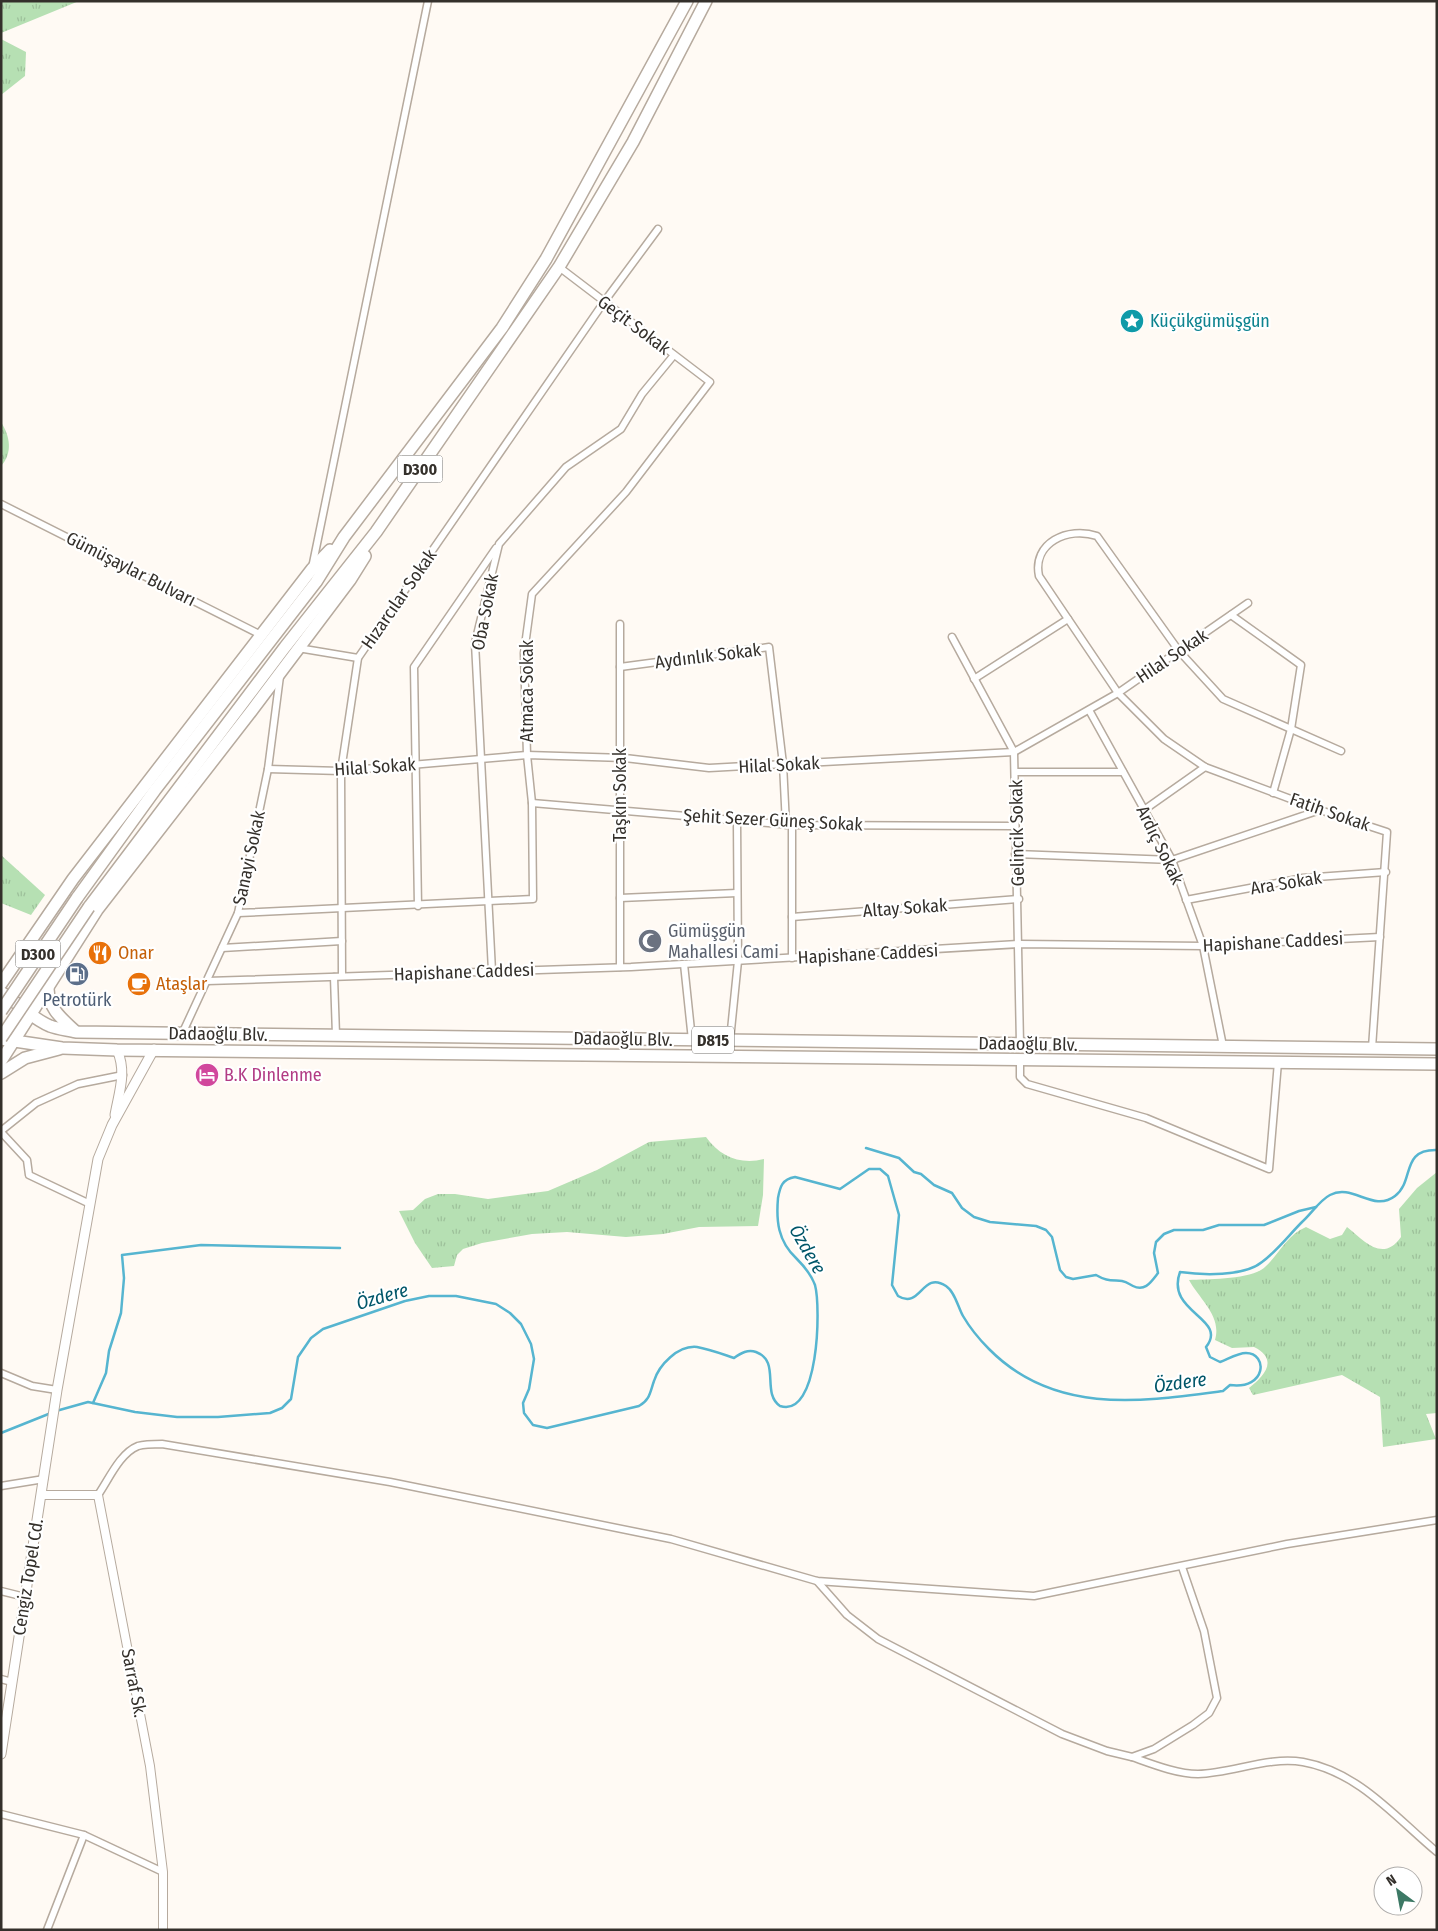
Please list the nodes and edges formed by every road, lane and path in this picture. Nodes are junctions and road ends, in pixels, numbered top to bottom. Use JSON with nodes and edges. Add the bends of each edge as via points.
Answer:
{"nodes":[{"id":1,"x":428,"y":1,"type":"edge"},
{"id":2,"x":687,"y":1,"type":"edge"},
{"id":3,"x":706,"y":1,"type":"edge"},
{"id":4,"x":658,"y":230,"type":"dead end"},
{"id":5,"x":559,"y":267,"type":"junction"},
{"id":6,"x":604,"y":302,"type":"junction"},
{"id":7,"x":674,"y":355,"type":"junction"},
{"id":8,"x":710,"y":382,"type":"joint"},
{"id":9,"x":1,"y":504,"type":"edge"},
{"id":10,"x":376,"y":532,"type":"junction"},
{"id":11,"x":344,"y":537,"type":"junction"},
{"id":12,"x":499,"y":544,"type":"junction"},
{"id":13,"x":312,"y":569,"type":"junction"},
{"id":14,"x":1248,"y":603,"type":"dead end"},
{"id":15,"x":1231,"y":615,"type":"junction"},
{"id":16,"x":1068,"y":619,"type":"junction"},
{"id":17,"x":620,"y":624,"type":"dead end"},
{"id":18,"x":261,"y":635,"type":"junction"},
{"id":19,"x":952,"y":637,"type":"dead end"},
{"id":20,"x":298,"y":648,"type":"junction"},
{"id":21,"x":1179,"y":651,"type":"junction"},
{"id":22,"x":358,"y":658,"type":"junction"},
{"id":23,"x":620,"y":667,"type":"junction"},
{"id":24,"x":281,"y":672,"type":"junction"},
{"id":25,"x":974,"y":678,"type":"junction"},
{"id":26,"x":1118,"y":692,"type":"junction"},
{"id":27,"x":1089,"y":710,"type":"junction"},
{"id":28,"x":1291,"y":729,"type":"junction"},
{"id":29,"x":1341,"y":751,"type":"dead end"},
{"id":30,"x":1014,"y":752,"type":"junction"},
{"id":31,"x":527,"y":755,"type":"junction"},
{"id":32,"x":620,"y":758,"type":"junction"},
{"id":33,"x":481,"y":759,"type":"junction"},
{"id":34,"x":783,"y":764,"type":"junction"},
{"id":35,"x":415,"y":765,"type":"junction"},
{"id":36,"x":1205,"y":767,"type":"junction"},
{"id":37,"x":268,"y":768,"type":"junction"},
{"id":38,"x":341,"y":771,"type":"junction"},
{"id":39,"x":1016,"y":772,"type":"junction"},
{"id":40,"x":1123,"y":772,"type":"junction"},
{"id":41,"x":1273,"y":793,"type":"junction"},
{"id":42,"x":532,"y":803,"type":"junction"},
{"id":43,"x":620,"y":810,"type":"junction"},
{"id":44,"x":1144,"y":810,"type":"junction"},
{"id":45,"x":1320,"y":810,"type":"junction"},
{"id":46,"x":736,"y":821,"type":"junction"},
{"id":47,"x":789,"y":825,"type":"junction"},
{"id":48,"x":1015,"y":826,"type":"junction"},
{"id":49,"x":1015,"y":854,"type":"junction"},
{"id":50,"x":1172,"y":860,"type":"junction"},
{"id":51,"x":1386,"y":872,"type":"junction"},
{"id":52,"x":737,"y":893,"type":"junction"},
{"id":53,"x":620,"y":898,"type":"junction"},
{"id":54,"x":1018,"y":899,"type":"junction"},
{"id":55,"x":1186,"y":900,"type":"junction"},
{"id":56,"x":488,"y":903,"type":"junction"},
{"id":57,"x":418,"y":906,"type":"junction"},
{"id":58,"x":342,"y":907,"type":"junction"},
{"id":59,"x":238,"y":913,"type":"junction"},
{"id":60,"x":792,"y":916,"type":"junction"},
{"id":61,"x":1380,"y":937,"type":"junction"},
{"id":62,"x":342,"y":940,"type":"junction"},
{"id":63,"x":1020,"y":944,"type":"junction"},
{"id":64,"x":1203,"y":946,"type":"junction"},
{"id":65,"x":222,"y":948,"type":"junction"},
{"id":66,"x":792,"y":958,"type":"junction"},
{"id":67,"x":738,"y":961,"type":"junction"},
{"id":68,"x":684,"y":964,"type":"junction"},
{"id":69,"x":620,"y":967,"type":"junction"},
{"id":70,"x":492,"y":971,"type":"junction"},
{"id":71,"x":342,"y":975,"type":"junction"},
{"id":72,"x":334,"y":977,"type":"junction"},
{"id":73,"x":207,"y":981,"type":"junction"},
{"id":74,"x":1,"y":984,"type":"edge"},
{"id":75,"x":48,"y":989,"type":"junction"},
{"id":76,"x":1,"y":992,"type":"edge"},
{"id":77,"x":1,"y":1011,"type":"edge"},
{"id":78,"x":30,"y":1015,"type":"junction"},
{"id":79,"x":76,"y":1032,"type":"junction"},
{"id":80,"x":182,"y":1034,"type":"junction"},
{"id":81,"x":336,"y":1036,"type":"junction"},
{"id":82,"x":1,"y":1038,"type":"edge"},
{"id":83,"x":15,"y":1040,"type":"junction"},
{"id":84,"x":692,"y":1040,"type":"junction"},
{"id":85,"x":730,"y":1040,"type":"junction"},
{"id":86,"x":1020,"y":1044,"type":"junction"},
{"id":87,"x":1223,"y":1046,"type":"junction"},
{"id":88,"x":62,"y":1048,"type":"junction"},
{"id":89,"x":1372,"y":1048,"type":"junction"},
{"id":90,"x":154,"y":1049,"type":"junction"},
{"id":91,"x":1437,"y":1049,"type":"edge"},
{"id":92,"x":117,"y":1050,"type":"junction"},
{"id":93,"x":1020,"y":1059,"type":"junction"},
{"id":94,"x":1,"y":1061,"type":"edge"},
{"id":95,"x":1278,"y":1062,"type":"junction"},
{"id":96,"x":1437,"y":1064,"type":"edge"},
{"id":97,"x":1,"y":1073,"type":"edge"},
{"id":98,"x":123,"y":1075,"type":"junction"},
{"id":99,"x":112,"y":1125,"type":"junction"},
{"id":100,"x":1,"y":1131,"type":"edge"},
{"id":101,"x":90,"y":1204,"type":"junction"},
{"id":102,"x":1,"y":1373,"type":"edge"},
{"id":103,"x":57,"y":1390,"type":"junction"},
{"id":104,"x":44,"y":1479,"type":"junction"},
{"id":105,"x":1,"y":1486,"type":"edge"},
{"id":106,"x":41,"y":1495,"type":"junction"},
{"id":107,"x":98,"y":1495,"type":"junction"},
{"id":108,"x":1437,"y":1520,"type":"edge"},
{"id":109,"x":1182,"y":1567,"type":"junction"},
{"id":110,"x":817,"y":1581,"type":"junction"},
{"id":111,"x":1,"y":1591,"type":"edge"},
{"id":112,"x":25,"y":1598,"type":"junction"},
{"id":113,"x":1,"y":1679,"type":"edge"},
{"id":114,"x":12,"y":1682,"type":"junction"},
{"id":115,"x":1,"y":1754,"type":"edge"},
{"id":116,"x":1132,"y":1757,"type":"junction"},
{"id":117,"x":1,"y":1814,"type":"edge"},
{"id":118,"x":84,"y":1835,"type":"junction"},
{"id":119,"x":1437,"y":1852,"type":"edge"},
{"id":120,"x":163,"y":1872,"type":"junction"},
{"id":121,"x":47,"y":1930,"type":"edge"},
{"id":122,"x":163,"y":1930,"type":"edge"}],
"edges":[{"from":1,"to":13,"type":"street"},
{"from":2,"to":11,"type":"highway","number":"D300","via":[[589,182],[502,328]]},
{"from":3,"to":5,"type":"highway","number":"D300","via":[[633,142]]},
{"from":4,"to":6,"type":"street","name":"Hızarcılar Sokak"},
{"from":5,"to":6,"type":"street","name":"Geçit Sokak"},
{"from":5,"to":10,"type":"highway","number":"D300"},
{"from":6,"to":7,"type":"street","name":"Geçit Sokak"},
{"from":6,"to":22,"type":"street","name":"Hızarcılar Sokak"},
{"from":7,"to":8,"type":"street","name":"Geçit Sokak"},
{"from":7,"to":12,"type":"street","name":"Oba Sokak","via":[[642,394],[621,429],[566,467]]},
{"from":8,"to":31,"type":"street","name":"Atmaca Sokak","via":[[626,492],[532,594],[524,653]]},
{"from":9,"to":18,"type":"street","name":"Gümüşaylar Bulvarı"},
{"from":10,"to":20,"type":"highway","via":[[350,580]]},
{"from":10,"to":82,"type":"highway","number":"D300","bridge":true,"via":[[89,907]]},
{"from":11,"to":13,"type":"highway"},
{"from":11,"to":77,"type":"highway","number":"D300","bridge":true,"via":[[316,582],[76,898]]},
{"from":12,"to":33,"type":"street","name":"Oba Sokak","via":[[475,643]]},
{"from":12,"to":35,"type":"street","via":[[414,667]]},
{"from":13,"to":18,"type":"highway"},
{"from":14,"to":15,"type":"street","name":"Hilal Sokak"},
{"from":15,"to":21,"type":"street","name":"Hilal Sokak"},
{"from":15,"to":28,"type":"street","via":[[1301,665]]},
{"from":16,"to":21,"type":"street","name":"Fatih Sokak","via":[[1038,576],[1038,562],[1051,543],[1062,535],[1088,533],[1097,536]]},
{"from":16,"to":25,"type":"street"},
{"from":16,"to":26,"type":"street","name":"Fatih Sokak"},
{"from":17,"to":23,"type":"street","name":"Taşkın Sokak"},
{"from":18,"to":74,"type":"highway","via":[[73,879]]},
{"from":19,"to":25,"type":"street","name":"Gelincik Sokak"},
{"from":20,"to":22,"type":"street"},
{"from":20,"to":24,"type":"highway"},
{"from":21,"to":26,"type":"street","name":"Hilal Sokak"},
{"from":21,"to":28,"type":"street","name":"Fatih Sokak","via":[[1223,699]]},
{"from":22,"to":38,"type":"street","name":"Hızarcılar Sokak"},
{"from":23,"to":32,"type":"street","name":"Taşkın Sokak"},
{"from":23,"to":34,"type":"street","name":"Aydınlık Sokak","via":[[769,647]]},
{"from":24,"to":37,"type":"street","name":"Sanayi Sokak"},
{"from":24,"to":75,"type":"highway","via":[[98,910]]},
{"from":25,"to":30,"type":"street","name":"Gelincik Sokak"},
{"from":26,"to":27,"type":"street","name":"Hilal Sokak"},
{"from":26,"to":36,"type":"street","name":"Fatih Sokak","via":[[1164,739]]},
{"from":27,"to":30,"type":"street","name":"Hilal Sokak"},
{"from":27,"to":40,"type":"street","name":"Ardıç Sokak"},
{"from":28,"to":29,"type":"street","name":"Fatih Sokak"},
{"from":28,"to":41,"type":"street"},
{"from":30,"to":34,"type":"street","name":"Hilal Sokak"},
{"from":30,"to":39,"type":"street","name":"Gelincik Sokak"},
{"from":31,"to":32,"type":"street","name":"Hilal Sokak"},
{"from":31,"to":33,"type":"street","name":"Hilal Sokak"},
{"from":31,"to":42,"type":"street","name":"Atmaca Sokak"},
{"from":32,"to":34,"type":"street","name":"Hilal Sokak","via":[[709,768]]},
{"from":32,"to":43,"type":"street","name":"Taşkın Sokak"},
{"from":33,"to":35,"type":"street","name":"Hilal Sokak"},
{"from":33,"to":56,"type":"street","name":"Oba Sokak"},
{"from":34,"to":47,"type":"street","name":"Aydınlık Sokak"},
{"from":35,"to":38,"type":"street","name":"Hilal Sokak"},
{"from":35,"to":57,"type":"street"},
{"from":36,"to":41,"type":"street","name":"Fatih Sokak"},
{"from":36,"to":44,"type":"street"},
{"from":37,"to":38,"type":"street","name":"Hilal Sokak"},
{"from":37,"to":59,"type":"street","name":"Sanayi Sokak"},
{"from":38,"to":58,"type":"street","name":"Hızarcılar Sokak"},
{"from":39,"to":40,"type":"street"},
{"from":39,"to":48,"type":"street","name":"Gelincik Sokak"},
{"from":40,"to":44,"type":"street","name":"Ardıç Sokak"},
{"from":41,"to":45,"type":"street","name":"Fatih Sokak"},
{"from":42,"to":43,"type":"street","name":"Şehit Sezer Güneş Sokak"},
{"from":42,"to":56,"type":"street","name":"Atmaca Sokak","via":[[533,899]]},
{"from":43,"to":46,"type":"street","name":"Şehit Sezer Güneş Sokak"},
{"from":43,"to":53,"type":"street","name":"Taşkın Sokak"},
{"from":44,"to":50,"type":"street","name":"Ardıç Sokak"},
{"from":45,"to":50,"type":"street"},
{"from":45,"to":51,"type":"street","name":"Fatih Sokak","via":[[1387,832]]},
{"from":46,"to":47,"type":"street","name":"Şehit Sezer Güneş Sokak"},
{"from":46,"to":52,"type":"street"},
{"from":47,"to":48,"type":"street","name":"Şehit Sezer Güneş Sokak"},
{"from":47,"to":60,"type":"street","name":"Aydınlık Sokak"},
{"from":48,"to":49,"type":"street","name":"Gelincik Sokak"},
{"from":49,"to":50,"type":"street"},
{"from":49,"to":54,"type":"street","name":"Gelincik Sokak"},
{"from":50,"to":55,"type":"street","name":"Ardıç Sokak"},
{"from":51,"to":55,"type":"street","name":"Ara Sokak","via":[[1303,878]]},
{"from":51,"to":61,"type":"street","name":"Fatih Sokak"},
{"from":52,"to":53,"type":"street"},
{"from":52,"to":67,"type":"street"},
{"from":53,"to":69,"type":"street","name":"Taşkın Sokak"},
{"from":54,"to":60,"type":"street","name":"Altay Sokak"},
{"from":54,"to":63,"type":"street","name":"Gelincik Sokak"},
{"from":55,"to":64,"type":"street","name":"Ardıç Sokak"},
{"from":56,"to":57,"type":"street"},
{"from":56,"to":70,"type":"street","name":"Oba Sokak"},
{"from":57,"to":58,"type":"street"},
{"from":58,"to":59,"type":"street"},
{"from":58,"to":62,"type":"street","name":"Hızarcılar Sokak"},
{"from":59,"to":65,"type":"street","name":"Sanayi Sokak"},
{"from":60,"to":66,"type":"street","name":"Aydınlık Sokak"},
{"from":61,"to":64,"type":"street","name":"Hapishane Caddesi"},
{"from":61,"to":89,"type":"street","name":"Fatih Sokak"},
{"from":62,"to":65,"type":"street"},
{"from":62,"to":71,"type":"street","name":"Hızarcılar Sokak"},
{"from":63,"to":64,"type":"street","name":"Hapishane Caddesi"},
{"from":63,"to":66,"type":"street","name":"Hapishane Caddesi"},
{"from":63,"to":86,"type":"street","name":"Gelincik Sokak"},
{"from":64,"to":87,"type":"street","name":"Ardıç Sokak"},
{"from":65,"to":73,"type":"street","name":"Sanayi Sokak"},
{"from":66,"to":67,"type":"street","name":"Hapishane Caddesi"},
{"from":67,"to":68,"type":"street","name":"Hapishane Caddesi"},
{"from":67,"to":85,"type":"street"},
{"from":68,"to":69,"type":"street","name":"Hapishane Caddesi"},
{"from":68,"to":84,"type":"street"},
{"from":69,"to":70,"type":"street","name":"Hapishane Caddesi"},
{"from":70,"to":71,"type":"street","name":"Hapishane Caddesi"},
{"from":71,"to":72,"type":"street","name":"Hapishane Caddesi"},
{"from":72,"to":73,"type":"street","name":"Hapishane Caddesi"},
{"from":72,"to":81,"type":"street"},
{"from":73,"to":80,"type":"street","name":"Sanayi Sokak"},
{"from":75,"to":78,"type":"highway"},
{"from":75,"to":79,"type":"highway","via":[[49,1002],[57,1015]]},
{"from":76,"to":78,"type":"highway","name":"Dadaoğlu Blv.","number":"D815"},
{"from":78,"to":79,"type":"highway","name":"Dadaoğlu Blv.","number":"D815","via":[[50,1026]]},
{"from":78,"to":83,"type":"highway"},
{"from":79,"to":80,"type":"highway","name":"Dadaoğlu Blv.","number":"D815"},
{"from":80,"to":81,"type":"highway","name":"Dadaoğlu Blv.","number":"D815"},
{"from":81,"to":84,"type":"highway","name":"Dadaoğlu Blv.","number":"D815"},
{"from":82,"to":83,"type":"highway","name":"Dadaoğlu Blv.","number":"D815"},
{"from":83,"to":88,"type":"highway","name":"Dadaoğlu Blv.","number":"D815"},
{"from":83,"to":94,"type":"highway"},
{"from":84,"to":85,"type":"highway","name":"Dadaoğlu Blv.","number":"D815"},
{"from":85,"to":86,"type":"highway","name":"Dadaoğlu Blv.","number":"D815"},
{"from":86,"to":87,"type":"highway","name":"Dadaoğlu Blv.","number":"D815"},
{"from":87,"to":89,"type":"highway","name":"Dadaoğlu Blv.","number":"D815"},
{"from":88,"to":92,"type":"highway","name":"Dadaoğlu Blv.","number":"D815"},
{"from":88,"to":97,"type":"highway","via":[[26,1058]]},
{"from":89,"to":91,"type":"highway","name":"Dadaoğlu Blv.","number":"D815"},
{"from":90,"to":92,"type":"highway","name":"Dadaoğlu Blv.","number":"D815"},
{"from":90,"to":93,"type":"highway","name":"Dadaoğlu Blv.","number":"D815"},
{"from":90,"to":99,"type":"main road"},
{"from":92,"to":98,"type":"main road"},
{"from":93,"to":95,"type":"highway","name":"Dadaoğlu Blv.","number":"D815"},
{"from":93,"to":95,"type":"street","via":[[1020,1077],[1026,1084],[1146,1118],[1269,1169]]},
{"from":95,"to":96,"type":"highway","name":"Dadaoğlu Blv.","number":"D815"},
{"from":98,"to":99,"type":"main road"},
{"from":98,"to":100,"type":"street","via":[[78,1084],[36,1102]]},
{"from":99,"to":101,"type":"main road","via":[[98,1159]]},
{"from":100,"to":101,"type":"street","via":[[27,1160],[29,1175]]},
{"from":101,"to":103,"type":"main road"},
{"from":102,"to":103,"type":"street","via":[[32,1386]]},
{"from":103,"to":104,"type":"main road","name":"Cengiz Topel Cd."},
{"from":104,"to":105,"type":"street"},
{"from":104,"to":106,"type":"main road","name":"Cengiz Topel Cd."},
{"from":106,"to":107,"type":"street"},
{"from":106,"to":112,"type":"main road","name":"Cengiz Topel Cd."},
{"from":107,"to":110,"type":"street","via":[[130,1451],[139,1446],[162,1444],[390,1482],[671,1538]]},
{"from":107,"to":120,"type":"street","name":"Sarraf Sk.","via":[[150,1766]]},
{"from":108,"to":109,"type":"street","via":[[1287,1544]]},
{"from":109,"to":110,"type":"street","via":[[1034,1596]]},
{"from":109,"to":116,"type":"street","via":[[1204,1631],[1217,1698],[1209,1713],[1193,1725],[1154,1749]]},
{"from":110,"to":116,"type":"street","via":[[847,1615],[878,1639],[1062,1734]]},
{"from":111,"to":112,"type":"street"},
{"from":112,"to":114,"type":"main road","name":"Cengiz Topel Cd."},
{"from":113,"to":114,"type":"street"},
{"from":114,"to":115,"type":"main road","name":"Cengiz Topel Cd."},
{"from":116,"to":119,"type":"street","via":[[1196,1774],[1279,1762],[1303,1762],[1326,1769],[1356,1783]]},
{"from":117,"to":118,"type":"street"},
{"from":118,"to":120,"type":"street"},
{"from":118,"to":121,"type":"street"},
{"from":120,"to":122,"type":"street","name":"Sarraf Sk."}]}
